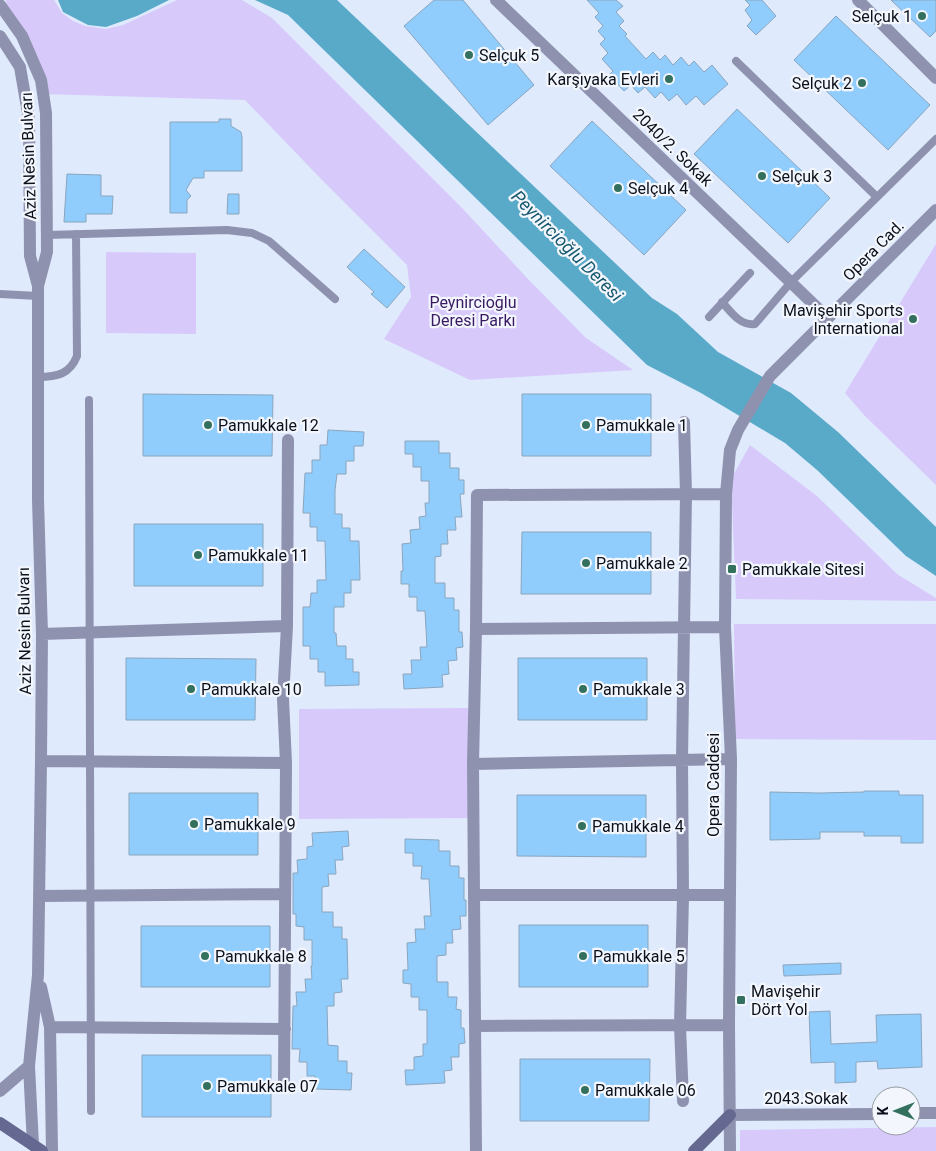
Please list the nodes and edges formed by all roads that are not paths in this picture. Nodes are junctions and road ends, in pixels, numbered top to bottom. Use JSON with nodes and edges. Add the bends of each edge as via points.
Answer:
{"nodes":[{"id":1,"x":496,"y":0,"type":"edge"},
{"id":2,"x":858,"y":0,"type":"edge"},
{"id":3,"x":0,"y":5,"type":"edge"},
{"id":4,"x":0,"y":36,"type":"edge"},
{"id":5,"x":736,"y":61,"type":"dead end"},
{"id":6,"x":936,"y":78,"type":"edge"},
{"id":7,"x":936,"y":139,"type":"edge"},
{"id":8,"x":877,"y":197,"type":"junction"},
{"id":9,"x":936,"y":210,"type":"edge"},
{"id":10,"x":76,"y":234,"type":"junction"},
{"id":11,"x":48,"y":235,"type":"junction"},
{"id":12,"x":750,"y":273,"type":"dead end"},
{"id":13,"x":791,"y":282,"type":"junction"},
{"id":14,"x":38,"y":291,"type":"junction"},
{"id":15,"x":0,"y":294,"type":"edge"},
{"id":16,"x":335,"y":299,"type":"dead end"},
{"id":17,"x":722,"y":302,"type":"junction"},
{"id":18,"x":708,"y":317,"type":"dead end"},
{"id":19,"x":828,"y":318,"type":"junction"},
{"id":20,"x":38,"y":377,"type":"junction"},
{"id":21,"x":89,"y":400,"type":"dead end"},
{"id":22,"x":684,"y":422,"type":"dead end"},
{"id":23,"x":743,"y":422,"type":"joint"},
{"id":24,"x":288,"y":440,"type":"dead end"},
{"id":25,"x":686,"y":494,"type":"junction"},
{"id":26,"x":726,"y":494,"type":"junction"},
{"id":27,"x":287,"y":626,"type":"junction"},
{"id":28,"x":683,"y":627,"type":"junction"},
{"id":29,"x":725,"y":627,"type":"junction"},
{"id":30,"x":476,"y":629,"type":"junction"},
{"id":31,"x":90,"y":632,"type":"junction"},
{"id":32,"x":42,"y":634,"type":"junction"},
{"id":33,"x":682,"y":760,"type":"junction"},
{"id":34,"x":730,"y":760,"type":"junction"},
{"id":35,"x":41,"y":761,"type":"junction"},
{"id":36,"x":90,"y":762,"type":"junction"},
{"id":37,"x":286,"y":763,"type":"junction"},
{"id":38,"x":473,"y":764,"type":"junction"},
{"id":39,"x":284,"y":894,"type":"junction"},
{"id":40,"x":475,"y":895,"type":"junction"},
{"id":41,"x":729,"y":895,"type":"junction"},
{"id":42,"x":39,"y":896,"type":"junction"},
{"id":43,"x":90,"y":896,"type":"junction"},
{"id":44,"x":683,"y":896,"type":"junction"},
{"id":45,"x":38,"y":975,"type":"junction"},
{"id":46,"x":729,"y":1025,"type":"junction"},
{"id":47,"x":476,"y":1026,"type":"junction"},
{"id":48,"x":680,"y":1026,"type":"junction"},
{"id":49,"x":50,"y":1027,"type":"junction"},
{"id":50,"x":91,"y":1028,"type":"junction"},
{"id":51,"x":285,"y":1028,"type":"junction"},
{"id":52,"x":29,"y":1066,"type":"junction"},
{"id":53,"x":284,"y":1084,"type":"dead end"},
{"id":54,"x":0,"y":1091,"type":"edge"},
{"id":55,"x":683,"y":1101,"type":"dead end"},
{"id":56,"x":91,"y":1111,"type":"dead end"},
{"id":57,"x":921,"y":1113,"type":"edge"},
{"id":58,"x":936,"y":1113,"type":"edge"},
{"id":59,"x":871,"y":1114,"type":"edge"},
{"id":60,"x":730,"y":1115,"type":"junction"},
{"id":61,"x":0,"y":1123,"type":"edge"},
{"id":62,"x":36,"y":1149,"type":"edge"},
{"id":63,"x":52,"y":1151,"type":"edge"},
{"id":64,"x":476,"y":1151,"type":"edge"},
{"id":65,"x":694,"y":1151,"type":"edge"},
{"id":66,"x":730,"y":1151,"type":"edge"}],
"edges":[{"from":1,"to":13,"type":"street","name":"2040/2. Sokak"},
{"from":2,"to":6,"type":"street"},
{"from":3,"to":11,"type":"street","name":"Aziz Nesin Bulvarı","via":[[22,36],[41,80],[46,113]]},
{"from":4,"to":14,"type":"street","name":"Aziz Nesin Bulvarı","via":[[20,67],[29,119],[30,256]]},
{"from":5,"to":8,"type":"lane"},
{"from":7,"to":8,"type":"lane"},
{"from":8,"to":13,"type":"lane"},
{"from":9,"to":19,"type":"street","name":"Opera Cad."},
{"from":10,"to":11,"type":"lane"},
{"from":10,"to":16,"type":"lane","via":[[244,231],[269,242]]},
{"from":10,"to":20,"type":"lane","via":[[77,356],[65,373]]},
{"from":11,"to":14,"type":"street","name":"Aziz Nesin Bulvarı","via":[[48,252]]},
{"from":12,"to":17,"type":"lane"},
{"from":13,"to":17,"type":"lane","via":[[755,324],[741,321]]},
{"from":13,"to":19,"type":"street","name":"2040/2. Sokak"},
{"from":14,"to":15,"type":"lane"},
{"from":14,"to":20,"type":"street","name":"Aziz Nesin Bulvarı"},
{"from":17,"to":18,"type":"lane"},
{"from":19,"to":23,"type":"street","name":"Opera Cad.","via":[[770,376]]},
{"from":20,"to":32,"type":"street","name":"Aziz Nesin Bulvarı"},
{"from":21,"to":31,"type":"lane"},
{"from":22,"to":25,"type":"street"},
{"from":23,"to":26,"type":"street","name":"Opera Caddesi","via":[[730,450]]},
{"from":24,"to":27,"type":"street"},
{"from":25,"to":26,"type":"street"},
{"from":25,"to":28,"type":"street"},
{"from":25,"to":30,"type":"street","via":[[477,495]]},
{"from":26,"to":29,"type":"street","name":"Opera Caddesi"},
{"from":27,"to":31,"type":"street"},
{"from":27,"to":37,"type":"street","via":[[283,699]]},
{"from":28,"to":29,"type":"street"},
{"from":28,"to":30,"type":"street"},
{"from":28,"to":33,"type":"street"},
{"from":29,"to":34,"type":"street","name":"Opera Caddesi"},
{"from":30,"to":38,"type":"street"},
{"from":31,"to":32,"type":"street"},
{"from":31,"to":36,"type":"lane"},
{"from":32,"to":35,"type":"street","name":"Aziz Nesin Bulvarı"},
{"from":33,"to":34,"type":"street"},
{"from":33,"to":38,"type":"street"},
{"from":33,"to":44,"type":"street"},
{"from":34,"to":41,"type":"street","name":"Opera Caddesi"},
{"from":35,"to":36,"type":"street"},
{"from":35,"to":42,"type":"street","name":"Aziz Nesin Bulvarı"},
{"from":36,"to":37,"type":"street"},
{"from":36,"to":43,"type":"lane"},
{"from":37,"to":39,"type":"street"},
{"from":38,"to":40,"type":"street"},
{"from":39,"to":43,"type":"street"},
{"from":39,"to":51,"type":"street"},
{"from":40,"to":44,"type":"street"},
{"from":40,"to":47,"type":"street"},
{"from":41,"to":44,"type":"street"},
{"from":41,"to":46,"type":"street","name":"Opera Caddesi"},
{"from":42,"to":43,"type":"street"},
{"from":42,"to":45,"type":"street","name":"Aziz Nesin Bulvarı"},
{"from":43,"to":50,"type":"lane"},
{"from":44,"to":48,"type":"street"},
{"from":45,"to":49,"type":"street","name":"Aziz Nesin Bulvarı"},
{"from":45,"to":52,"type":"street","name":"Aziz Nesin Bulvarı"},
{"from":46,"to":48,"type":"street"},
{"from":46,"to":60,"type":"street","name":"Opera Caddesi"},
{"from":47,"to":48,"type":"street"},
{"from":47,"to":64,"type":"street"},
{"from":48,"to":55,"type":"street"},
{"from":49,"to":50,"type":"street"},
{"from":49,"to":63,"type":"street","name":"Aziz Nesin Bulvarı"},
{"from":50,"to":51,"type":"street"},
{"from":50,"to":56,"type":"lane"},
{"from":51,"to":53,"type":"street"},
{"from":52,"to":54,"type":"street"},
{"from":52,"to":62,"type":"street","name":"Aziz Nesin Bulvarı"},
{"from":57,"to":58,"type":"street"},
{"from":59,"to":60,"type":"street","name":"2043.Sokak"},
{"from":60,"to":65,"type":"street"},
{"from":60,"to":66,"type":"street","name":"Opera Caddesi"},
{"from":61,"to":62,"type":"street"}]}
